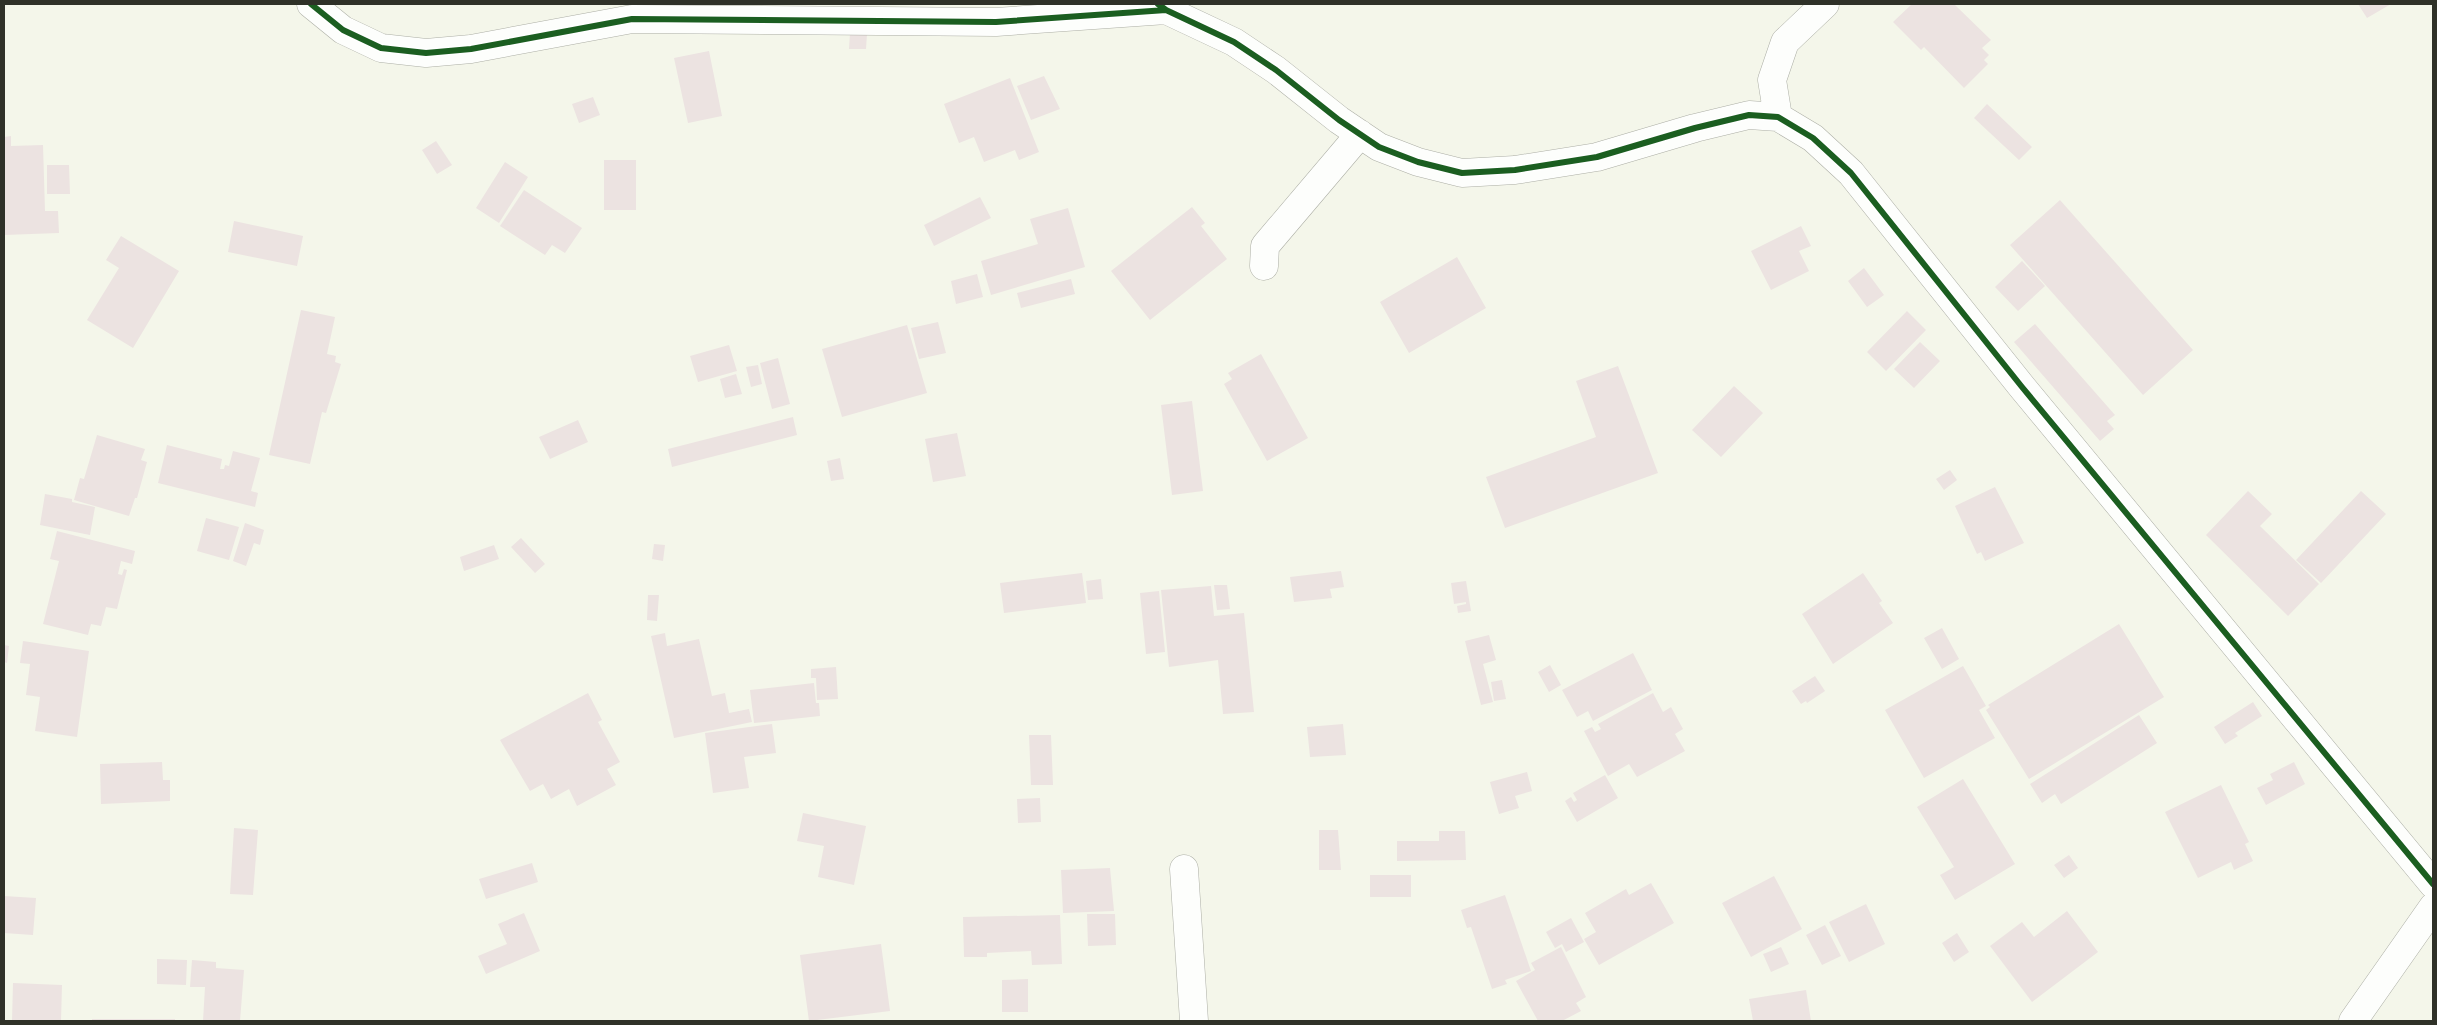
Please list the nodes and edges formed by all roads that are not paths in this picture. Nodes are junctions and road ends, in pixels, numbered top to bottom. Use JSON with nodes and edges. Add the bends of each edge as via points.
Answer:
{"nodes":[{"id":1,"x":311,"y":4,"type":"edge"},
{"id":2,"x":1825,"y":4,"type":"edge"},
{"id":3,"x":1162,"y":7,"type":"edge"},
{"id":4,"x":1778,"y":117,"type":"junction"},
{"id":5,"x":1360,"y":134,"type":"junction"},
{"id":6,"x":1264,"y":266,"type":"dead end"},
{"id":7,"x":1184,"y":869,"type":"dead end"},
{"id":8,"x":2433,"y":884,"type":"edge"},
{"id":9,"x":2433,"y":907,"type":"edge"},
{"id":10,"x":1194,"y":1021,"type":"edge"},
{"id":11,"x":2353,"y":1021,"type":"edge"}],
"edges":[{"from":1,"to":3,"type":"street","via":[[343,30],[381,48],[426,53],[471,49],[632,19],[996,22]]},
{"from":2,"to":4,"type":"street","via":[[1785,42],[1772,80]]},
{"from":3,"to":5,"type":"street","via":[[1234,42]]},
{"from":4,"to":5,"type":"street","via":[[1749,115],[1597,157],[1515,170],[1462,173],[1379,148]]},
{"from":4,"to":8,"type":"street","via":[[1813,138],[1851,173],[2029,395]]},
{"from":5,"to":6,"type":"street","via":[[1265,246]]},
{"from":7,"to":10,"type":"street"},
{"from":9,"to":11,"type":"street"}]}
